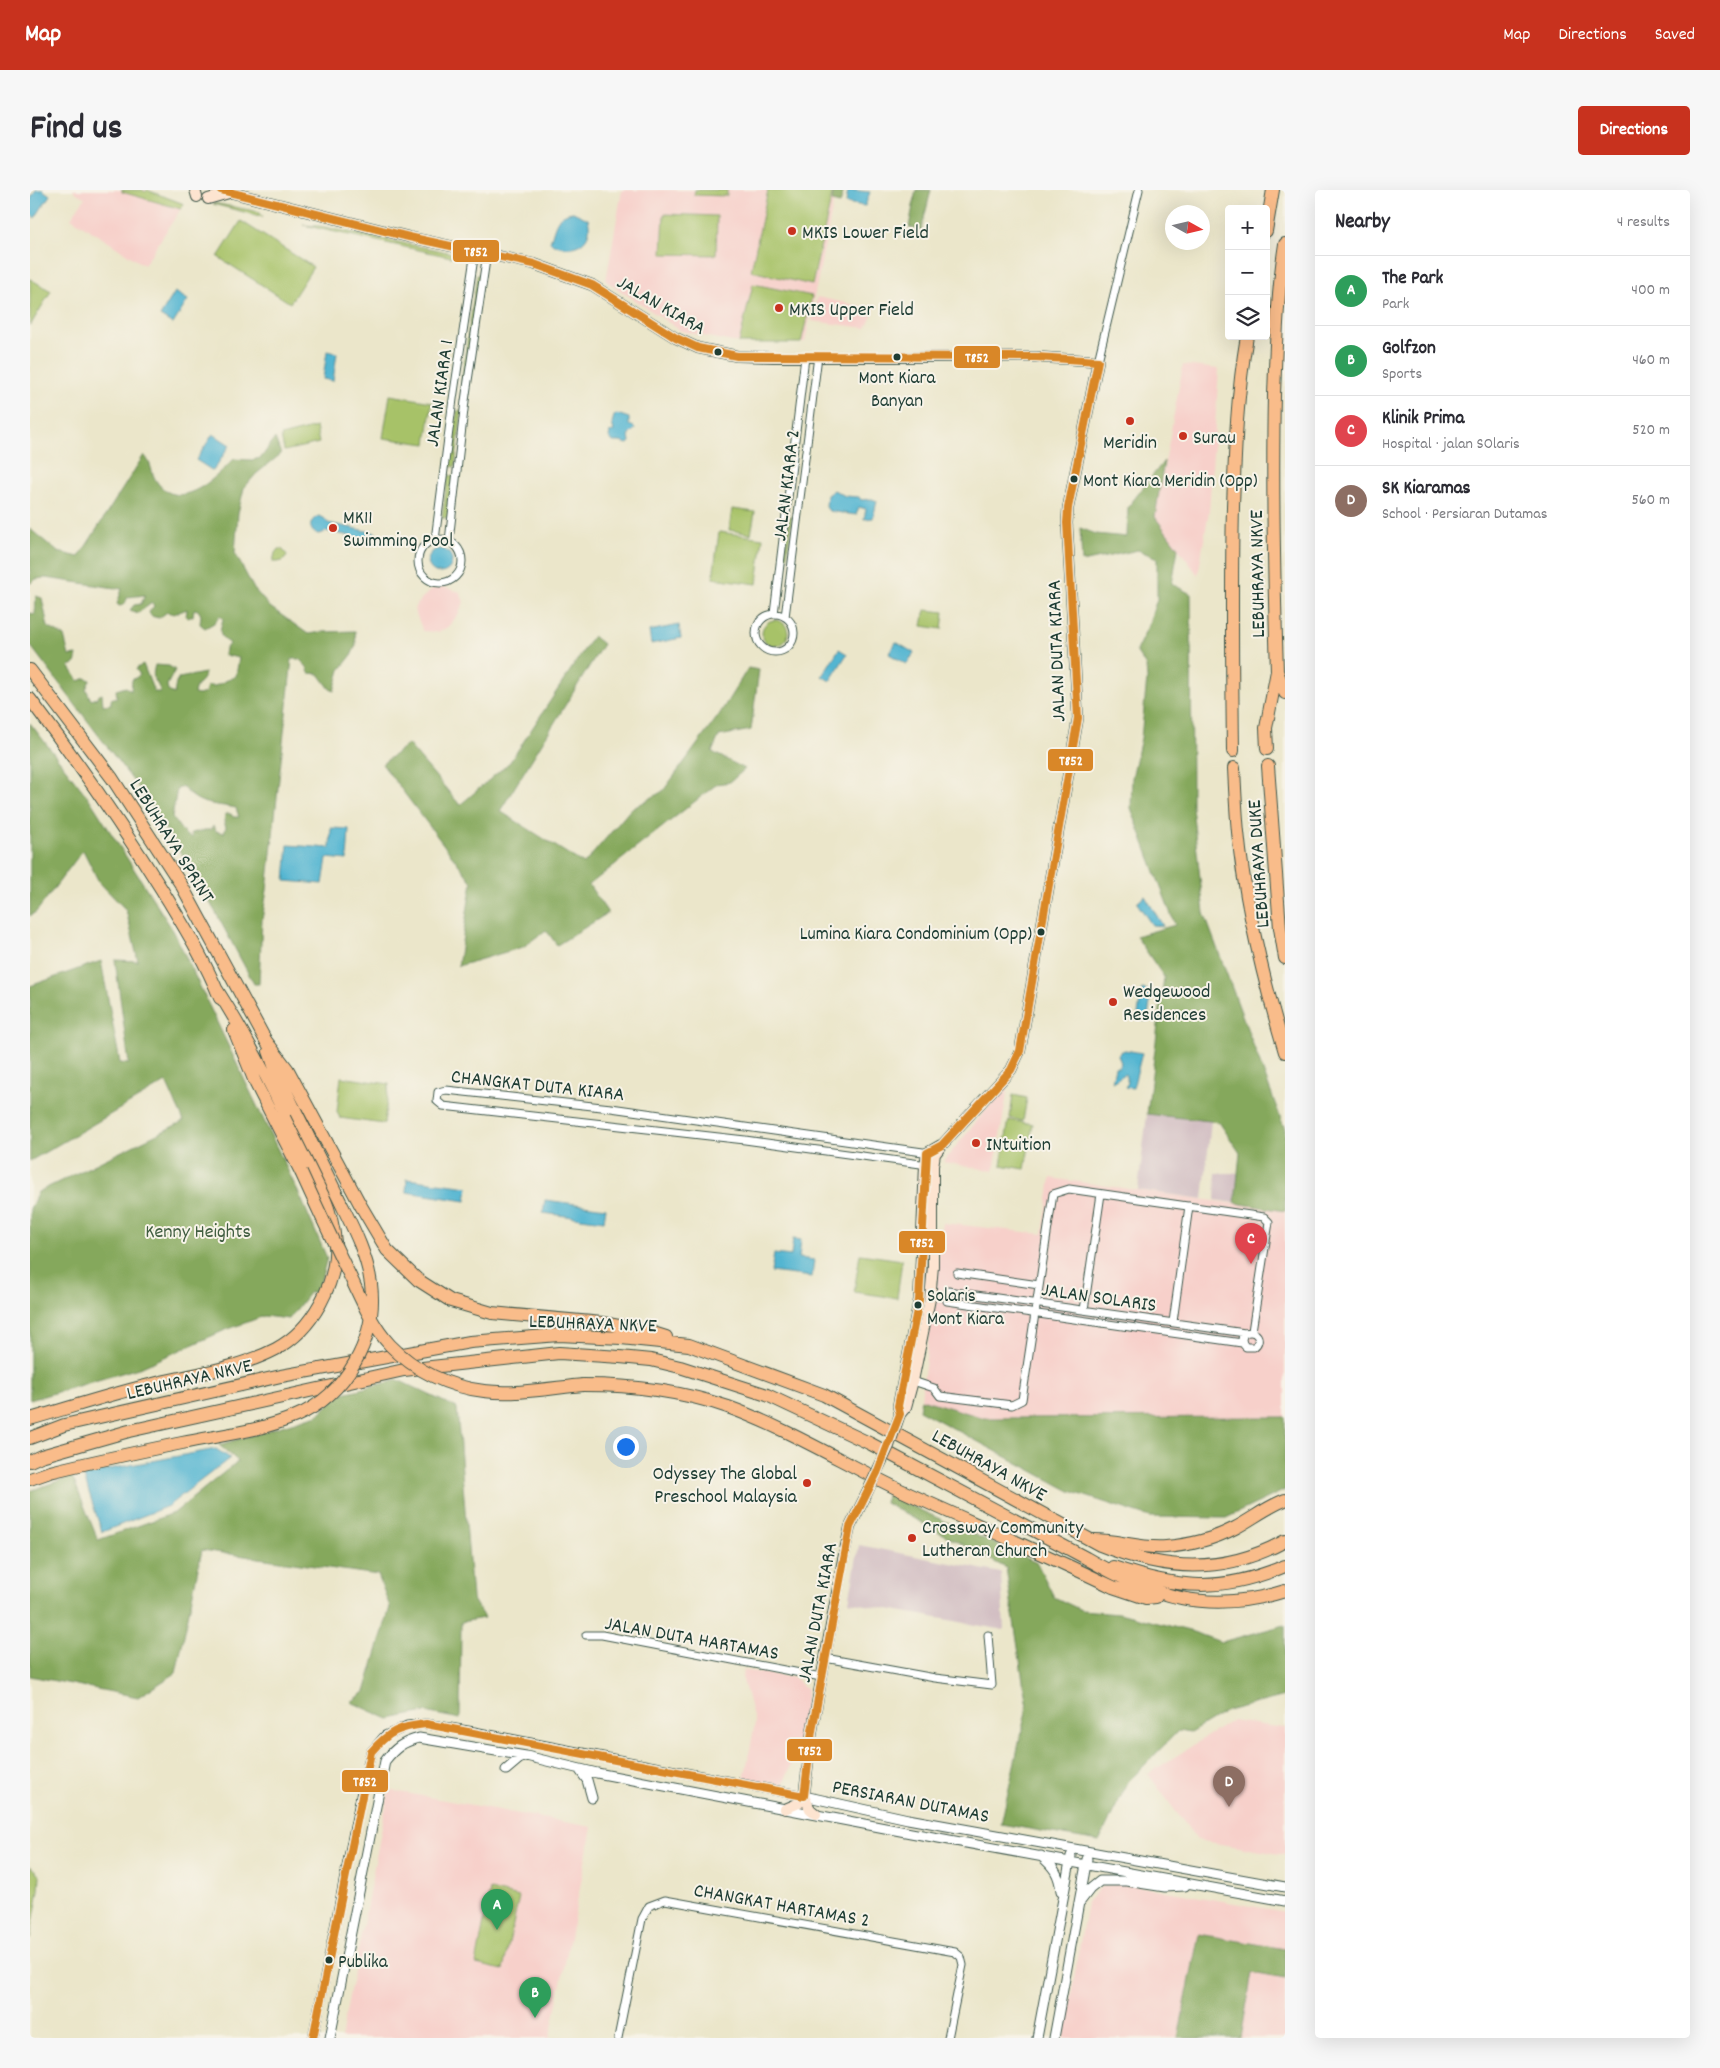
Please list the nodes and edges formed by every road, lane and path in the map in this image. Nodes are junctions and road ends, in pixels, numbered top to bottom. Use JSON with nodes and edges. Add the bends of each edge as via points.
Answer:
{"nodes":[{"id":1,"x":1138,"y":190,"type":"edge"},
{"id":2,"x":1273,"y":190,"type":"edge"},
{"id":3,"x":225,"y":191,"type":"edge"},
{"id":4,"x":208,"y":199,"type":"dead end"},
{"id":5,"x":1270,"y":208,"type":"edge"},
{"id":6,"x":1285,"y":244,"type":"edge"},
{"id":7,"x":475,"y":251,"type":"junction"},
{"id":8,"x":487,"y":253,"type":"junction"},
{"id":9,"x":1246,"y":340,"type":"edge"},
{"id":10,"x":818,"y":356,"type":"junction"},
{"id":11,"x":805,"y":357,"type":"junction"},
{"id":12,"x":1098,"y":361,"type":"junction"},
{"id":13,"x":435,"y":540,"type":"junction"},
{"id":14,"x":449,"y":541,"type":"junction"},
{"id":15,"x":774,"y":614,"type":"junction"},
{"id":16,"x":785,"y":617,"type":"junction"},
{"id":17,"x":30,"y":670,"type":"edge"},
{"id":18,"x":1277,"y":671,"type":"junction"},
{"id":19,"x":1285,"y":693,"type":"edge"},
{"id":20,"x":30,"y":699,"type":"edge"},
{"id":21,"x":1267,"y":749,"type":"dead end"},
{"id":22,"x":1233,"y":751,"type":"dead end"},
{"id":23,"x":1268,"y":766,"type":"dead end"},
{"id":24,"x":1234,"y":768,"type":"dead end"},
{"id":25,"x":1285,"y":958,"type":"edge"},
{"id":26,"x":217,"y":990,"type":"junction"},
{"id":27,"x":266,"y":1041,"type":"junction"},
{"id":28,"x":1285,"y":1052,"type":"edge"},
{"id":29,"x":931,"y":1154,"type":"junction"},
{"id":30,"x":929,"y":1165,"type":"junction"},
{"id":31,"x":1101,"y":1194,"type":"junction"},
{"id":32,"x":1188,"y":1206,"type":"junction"},
{"id":33,"x":957,"y":1273,"type":"dead end"},
{"id":34,"x":1039,"y":1285,"type":"junction"},
{"id":35,"x":948,"y":1291,"type":"dead end"},
{"id":36,"x":925,"y":1294,"type":"junction"},
{"id":37,"x":947,"y":1301,"type":"dead end"},
{"id":38,"x":1037,"y":1303,"type":"junction"},
{"id":39,"x":1084,"y":1310,"type":"junction"},
{"id":40,"x":1035,"y":1314,"type":"junction"},
{"id":41,"x":1173,"y":1322,"type":"junction"},
{"id":42,"x":1249,"y":1332,"type":"junction"},
{"id":43,"x":1242,"y":1343,"type":"junction"},
{"id":44,"x":689,"y":1345,"type":"junction"},
{"id":45,"x":913,"y":1381,"type":"junction"},
{"id":46,"x":900,"y":1414,"type":"junction"},
{"id":47,"x":30,"y":1420,"type":"edge"},
{"id":48,"x":30,"y":1438,"type":"edge"},
{"id":49,"x":30,"y":1461,"type":"edge"},
{"id":50,"x":30,"y":1479,"type":"edge"},
{"id":51,"x":1285,"y":1500,"type":"edge"},
{"id":52,"x":1090,"y":1540,"type":"junction"},
{"id":53,"x":1285,"y":1541,"type":"edge"},
{"id":54,"x":1086,"y":1558,"type":"junction"},
{"id":55,"x":1285,"y":1566,"type":"edge"},
{"id":56,"x":1285,"y":1591,"type":"edge"},
{"id":57,"x":1169,"y":1595,"type":"junction"},
{"id":58,"x":1254,"y":1599,"type":"junction"},
{"id":59,"x":1285,"y":1601,"type":"edge"},
{"id":60,"x":586,"y":1635,"type":"dead end"},
{"id":61,"x":988,"y":1635,"type":"dead end"},
{"id":62,"x":828,"y":1658,"type":"junction"},
{"id":63,"x":821,"y":1677,"type":"junction"},
{"id":64,"x":526,"y":1756,"type":"junction"},
{"id":65,"x":579,"y":1769,"type":"junction"},
{"id":66,"x":506,"y":1770,"type":"dead end"},
{"id":67,"x":804,"y":1796,"type":"junction"},
{"id":68,"x":592,"y":1798,"type":"dead end"},
{"id":69,"x":785,"y":1809,"type":"junction"},
{"id":70,"x":816,"y":1814,"type":"junction"},
{"id":71,"x":1072,"y":1848,"type":"junction"},
{"id":72,"x":1088,"y":1851,"type":"junction"},
{"id":73,"x":1041,"y":1856,"type":"junction"},
{"id":74,"x":1070,"y":1861,"type":"junction"},
{"id":75,"x":1086,"y":1864,"type":"junction"},
{"id":76,"x":1205,"y":1886,"type":"junction"},
{"id":77,"x":1285,"y":1886,"type":"edge"},
{"id":78,"x":1062,"y":1901,"type":"junction"},
{"id":79,"x":1285,"y":1901,"type":"edge"},
{"id":80,"x":1078,"y":1904,"type":"junction"},
{"id":81,"x":313,"y":2038,"type":"edge"},
{"id":82,"x":330,"y":2038,"type":"edge"},
{"id":83,"x":618,"y":2038,"type":"edge"},
{"id":84,"x":947,"y":2038,"type":"edge"},
{"id":85,"x":1037,"y":2038,"type":"edge"},
{"id":86,"x":1054,"y":2038,"type":"edge"}],
"edges":[{"from":1,"to":12,"type":"street","name":"JALAN DUTA KIARA"},
{"from":2,"to":5,"type":"highway"},
{"from":3,"to":4,"type":"main road"},
{"from":3,"to":7,"type":"main road","name":"JALAN KIARA"},
{"from":6,"to":18,"type":"highway","name":"LEBUHRAYA NKVE","via":[[1276,332],[1273,447]]},
{"from":7,"to":8,"type":"main road","name":"JALAN KIARA"},
{"from":7,"to":13,"type":"street","name":"JALAN KIARA 1"},
{"from":8,"to":11,"type":"main road","name":"JALAN KIARA","via":[[534,264],[592,284],[676,338],[698,348],[737,356]]},
{"from":8,"to":14,"type":"street","name":"JALAN KIARA 1"},
{"from":9,"to":22,"type":"highway","name":"LEBUHRAYA NKVE","via":[[1235,444],[1231,572]]},
{"from":10,"to":11,"type":"main road","name":"JALAN KIARA"},
{"from":10,"to":12,"type":"main road","name":"JALAN KIARA","via":[[1036,357]]},
{"from":10,"to":16,"type":"street","name":"JALAN KIARA 2"},
{"from":11,"to":15,"type":"street","name":"JALAN KIARA 2"},
{"from":12,"to":29,"type":"main road","name":"JALAN DUTA KIARA","via":[[1066,523],[1078,718],[1020,1050],[1011,1070]]},
{"from":13,"to":14,"type":"street"},
{"from":13,"to":14,"type":"street","via":[[423,547],[418,560],[423,575],[436,582],[450,580],[460,570],[462,556]]},
{"from":15,"to":16,"type":"street"},
{"from":15,"to":16,"type":"street","via":[[760,622],[756,636],[761,647],[772,653],[784,651],[793,641],[794,628]]},
{"from":17,"to":27,"type":"highway","name":"LEBUHRAYA SPRINT","via":[[112,778],[178,880]]},
{"from":18,"to":19,"type":"highway","name":"LEBUHRAYA NKVE"},
{"from":18,"to":21,"type":"highway","via":[[1266,728]]},
{"from":20,"to":26,"type":"highway","name":"LEBUHRAYA SPRINT","via":[[98,790],[144,861],[192,938]]},
{"from":23,"to":25,"type":"highway","name":"LEBUHRAYA DUKE"},
{"from":24,"to":28,"type":"highway","via":[[1245,883],[1259,954]]},
{"from":26,"to":47,"type":"highway","via":[[239,1024],[323,1194],[335,1243],[334,1265],[320,1306],[300,1331],[278,1348],[249,1361],[118,1392]]},
{"from":26,"to":57,"type":"highway","bridge":true,"via":[[255,1082],[368,1314],[390,1344],[434,1378],[485,1392],[583,1385],[652,1388],[728,1407],[1113,1587],[1146,1598]]},
{"from":27,"to":44,"type":"highway","via":[[288,1070],[387,1250],[418,1280],[451,1300],[492,1313],[603,1323],[650,1332]]},
{"from":27,"to":50,"type":"highway","bridge":true,"via":[[276,1071],[365,1258],[372,1304],[362,1352],[322,1401],[297,1416],[264,1426],[97,1460]]},
{"from":29,"to":30,"type":"main road","name":"JALAN DUTA KIARA"},
{"from":29,"to":30,"type":"street","name":"CHANGKAT DUTA KIARA","via":[[604,1107],[446,1090],[436,1095],[436,1101],[443,1106],[745,1140]]},
{"from":30,"to":36,"type":"main road","name":"JALAN DUTA KIARA","via":[[933,1266]]},
{"from":31,"to":32,"type":"street"},
{"from":31,"to":34,"type":"street","via":[[1069,1189],[1053,1194]]},
{"from":31,"to":39,"type":"street"},
{"from":32,"to":41,"type":"street"},
{"from":32,"to":42,"type":"street","via":[[1264,1217],[1268,1222]]},
{"from":33,"to":34,"type":"street"},
{"from":34,"to":38,"type":"street"},
{"from":35,"to":38,"type":"street","name":"JALAN SOLARIS"},
{"from":36,"to":45,"type":"main road","name":"JALAN DUTA KIARA"},
{"from":36,"to":46,"type":"main road","name":"JALAN DUTA KIARA","via":[[898,1406]]},
{"from":37,"to":40,"type":"street","name":"JALAN SOLARIS"},
{"from":38,"to":39,"type":"street","name":"JALAN SOLARIS"},
{"from":38,"to":40,"type":"street"},
{"from":39,"to":41,"type":"street","name":"JALAN SOLARIS"},
{"from":40,"to":43,"type":"street","name":"JALAN SOLARIS"},
{"from":40,"to":45,"type":"street","via":[[1022,1400],[1012,1405],[940,1396],[934,1388]]},
{"from":41,"to":42,"type":"street","name":"JALAN SOLARIS"},
{"from":42,"to":43,"type":"street","via":[[1242,1337]]},
{"from":42,"to":43,"type":"street","via":[[1256,1333],[1256,1346],[1248,1348]]},
{"from":44,"to":48,"type":"highway","name":"LEBUHRAYA NKVE","via":[[559,1335],[470,1342],[281,1376],[64,1425]]},
{"from":44,"to":52,"type":"highway","name":"LEBUHRAYA NKVE","via":[[824,1395]]},
{"from":45,"to":46,"type":"main road","name":"JALAN DUTA KIARA","via":[[906,1407]]},
{"from":46,"to":62,"type":"main road","name":"JALAN DUTA KIARA","bridge":true,"via":[[889,1446],[850,1527]]},
{"from":49,"to":54,"type":"highway","name":"LEBUHRAYA NKVE","via":[[129,1431],[404,1370],[559,1353],[651,1360],[767,1396],[871,1444]]},
{"from":51,"to":52,"type":"highway","via":[[1206,1540],[1164,1547]]},
{"from":52,"to":53,"type":"highway","name":"LEBUHRAYA NKVE","via":[[1128,1556],[1191,1566],[1219,1565],[1250,1558]]},
{"from":54,"to":55,"type":"highway","via":[[1153,1580],[1188,1585],[1237,1582]]},
{"from":54,"to":57,"type":"highway","via":[[1121,1578]]},
{"from":56,"to":58,"type":"highway"},
{"from":57,"to":58,"type":"highway","via":[[1205,1602]]},
{"from":58,"to":59,"type":"highway"},
{"from":60,"to":63,"type":"street","name":"JALAN DUTA HARTAMAS","via":[[602,1635]]},
{"from":61,"to":62,"type":"street","via":[[992,1685]]},
{"from":62,"to":63,"type":"main road","name":"JALAN DUTA KIARA"},
{"from":63,"to":67,"type":"main road","name":"JALAN DUTA KIARA"},
{"from":64,"to":65,"type":"street","name":"PERSIARAN DUTAMAS"},
{"from":64,"to":66,"type":"street"},
{"from":64,"to":82,"type":"street","name":"PERSIARAN DUTAMAS","via":[[418,1738],[404,1742],[385,1760]]},
{"from":65,"to":68,"type":"street"},
{"from":65,"to":69,"type":"street","name":"PERSIARAN DUTAMAS"},
{"from":67,"to":69,"type":"main road","via":[[799,1803]]},
{"from":67,"to":70,"type":"main road"},
{"from":67,"to":71,"type":"street","name":"PERSIARAN DUTAMAS","via":[[908,1819]]},
{"from":67,"to":81,"type":"street","name":"PERSIARAN DUTAMAS","via":[[426,1724],[407,1726],[385,1736],[371,1752],[360,1796]]},
{"from":69,"to":70,"type":"street","name":"PERSIARAN DUTAMAS"},
{"from":70,"to":73,"type":"street","name":"PERSIARAN DUTAMAS"},
{"from":71,"to":72,"type":"street","name":"PERSIARAN DUTAMAS"},
{"from":71,"to":74,"type":"street"},
{"from":72,"to":75,"type":"street"},
{"from":72,"to":77,"type":"street","name":"PERSIARAN DUTAMAS"},
{"from":73,"to":74,"type":"street","name":"PERSIARAN DUTAMAS"},
{"from":73,"to":78,"type":"street","via":[[1053,1866],[1060,1878]]},
{"from":74,"to":75,"type":"street","name":"PERSIARAN DUTAMAS"},
{"from":74,"to":78,"type":"street"},
{"from":75,"to":76,"type":"street","name":"PERSIARAN DUTAMAS"},
{"from":75,"to":80,"type":"street"},
{"from":76,"to":79,"type":"street","name":"PERSIARAN DUTAMAS"},
{"from":76,"to":80,"type":"street","via":[[1165,1887],[1126,1880],[1100,1881]]},
{"from":78,"to":85,"type":"street"},
{"from":80,"to":86,"type":"street"},
{"from":83,"to":84,"type":"street","name":"CHANGKAT HARTAMAS 2","via":[[642,1919],[649,1906],[665,1900],[956,1952],[963,1965]]}]}
